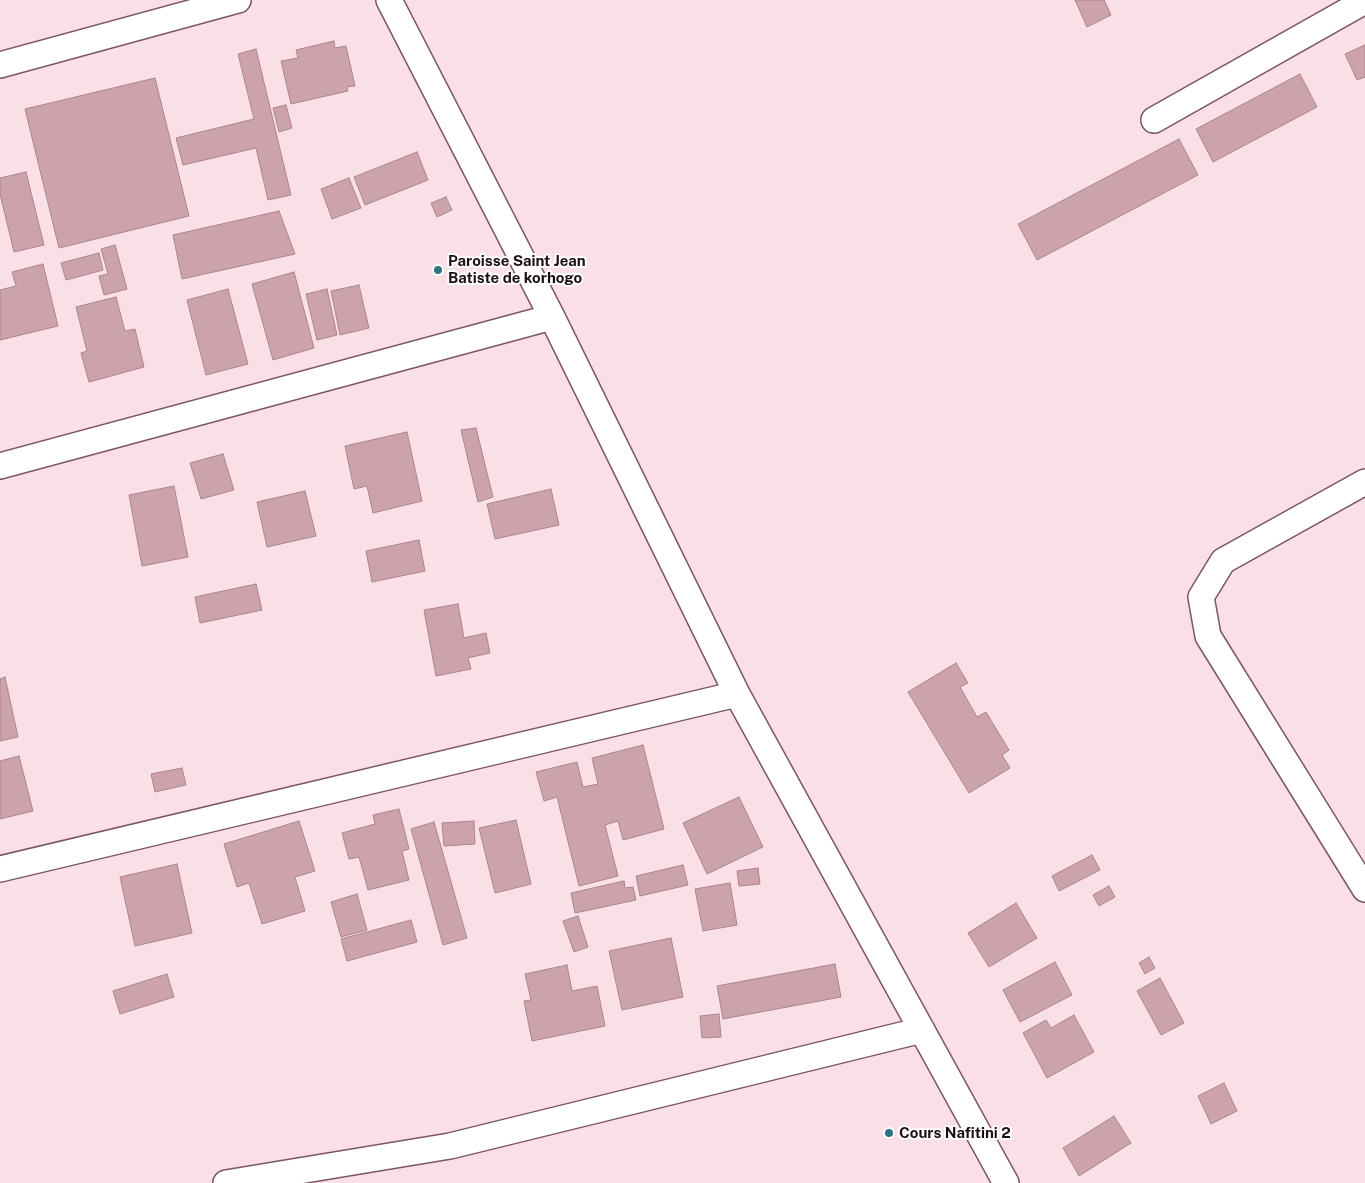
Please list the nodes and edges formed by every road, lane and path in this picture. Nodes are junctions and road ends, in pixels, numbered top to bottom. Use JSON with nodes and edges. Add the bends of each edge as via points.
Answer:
{"nodes":[{"id":1,"x":238,"y":0,"type":"edge"},
{"id":2,"x":389,"y":0,"type":"edge"},
{"id":3,"x":1365,"y":1,"type":"edge"},
{"id":4,"x":0,"y":65,"type":"edge"},
{"id":5,"x":1154,"y":120,"type":"dead end"},
{"id":6,"x":552,"y":318,"type":"junction"},
{"id":7,"x":0,"y":466,"type":"edge"},
{"id":8,"x":1365,"y":482,"type":"edge"},
{"id":9,"x":737,"y":694,"type":"junction"},
{"id":10,"x":0,"y":869,"type":"edge"},
{"id":11,"x":1365,"y":889,"type":"edge"},
{"id":12,"x":922,"y":1030,"type":"junction"},
{"id":13,"x":226,"y":1183,"type":"edge"},
{"id":14,"x":1006,"y":1183,"type":"edge"}],
"edges":[{"from":1,"to":4,"type":"street"},
{"from":2,"to":6,"type":"street"},
{"from":3,"to":5,"type":"street"},
{"from":6,"to":7,"type":"street"},
{"from":6,"to":9,"type":"street"},
{"from":8,"to":11,"type":"street","via":[[1224,561],[1201,597],[1208,636]]},
{"from":9,"to":10,"type":"street"},
{"from":9,"to":12,"type":"street"},
{"from":12,"to":13,"type":"street","via":[[450,1146]]},
{"from":12,"to":14,"type":"street"}]}
